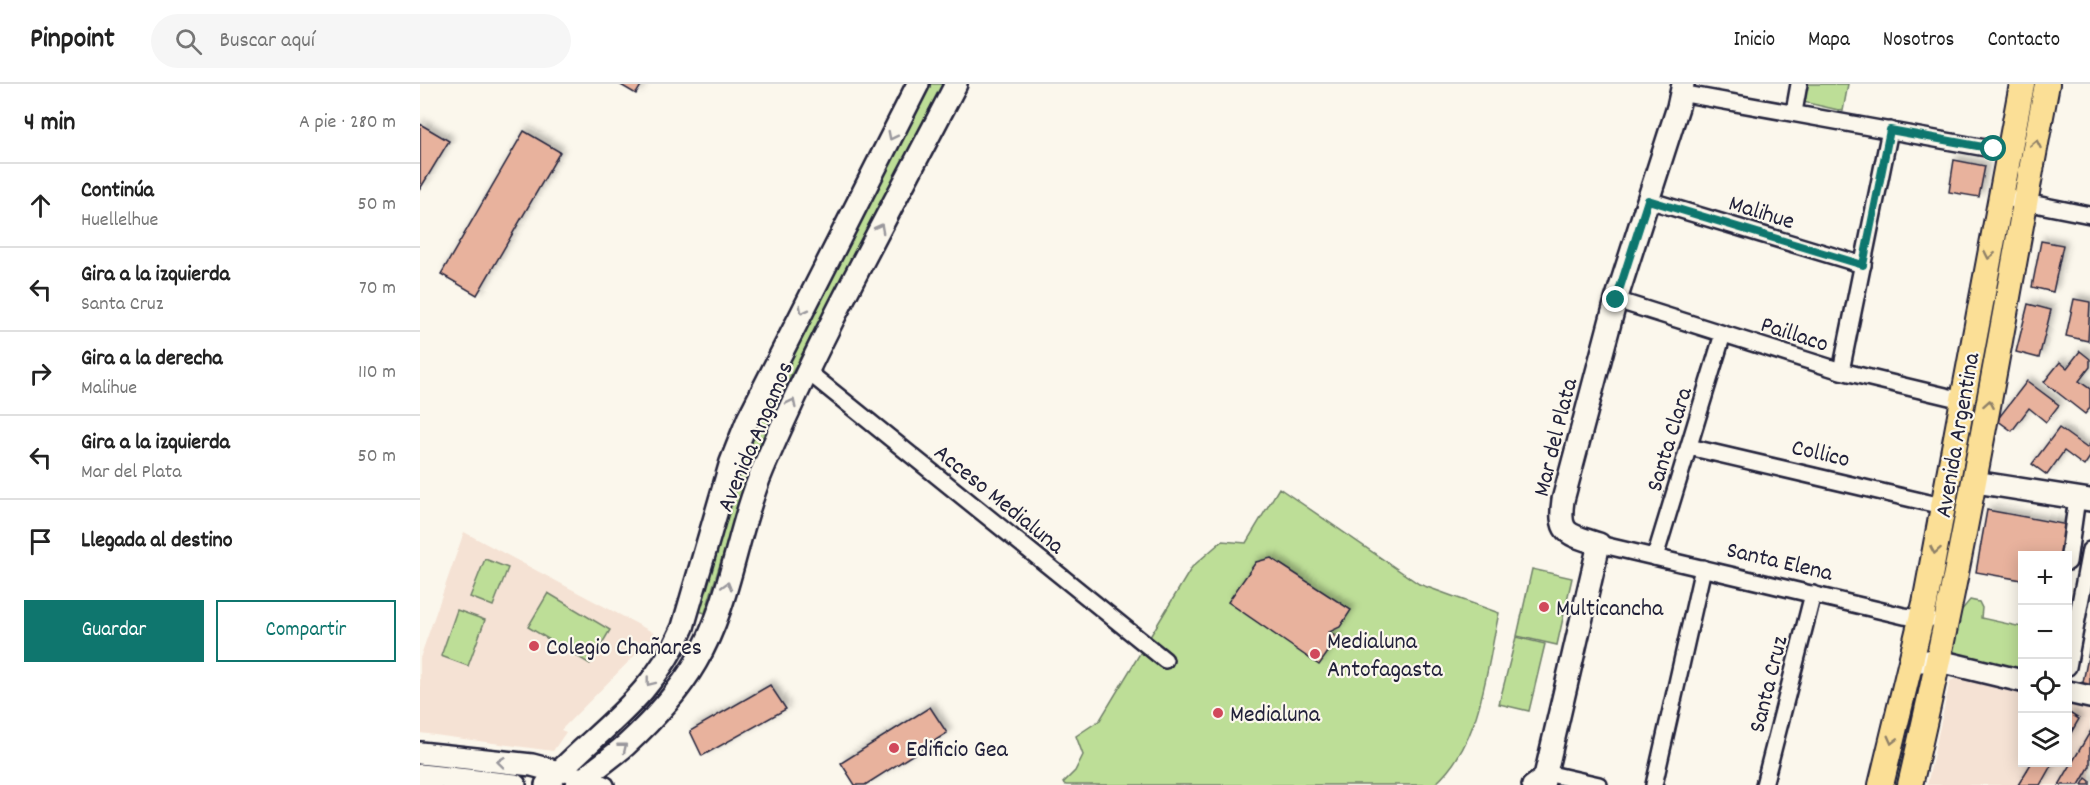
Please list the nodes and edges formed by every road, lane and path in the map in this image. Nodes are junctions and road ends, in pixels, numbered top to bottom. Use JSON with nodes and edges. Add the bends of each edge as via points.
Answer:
{"nodes":[{"id":1,"x":918,"y":84,"type":"edge"},
{"id":2,"x":956,"y":84,"type":"edge"},
{"id":3,"x":1799,"y":84,"type":"edge"},
{"id":4,"x":2022,"y":84,"type":"edge"},
{"id":5,"x":2047,"y":84,"type":"edge"},
{"id":6,"x":1682,"y":89,"type":"edge"},
{"id":7,"x":1794,"y":112,"type":"junction"},
{"id":8,"x":1890,"y":130,"type":"junction"},
{"id":9,"x":2008,"y":152,"type":"junction"},
{"id":10,"x":2000,"y":197,"type":"junction"},
{"id":11,"x":1648,"y":200,"type":"junction"},
{"id":12,"x":2025,"y":202,"type":"junction"},
{"id":13,"x":2090,"y":214,"type":"edge"},
{"id":14,"x":1863,"y":265,"type":"junction"},
{"id":15,"x":1616,"y":300,"type":"junction"},
{"id":16,"x":1723,"y":334,"type":"junction"},
{"id":17,"x":807,"y":371,"type":"junction"},
{"id":18,"x":1841,"y":371,"type":"junction"},
{"id":19,"x":1962,"y":400,"type":"junction"},
{"id":20,"x":1689,"y":447,"type":"junction"},
{"id":21,"x":1975,"y":482,"type":"junction"},
{"id":22,"x":2084,"y":499,"type":"edge"},
{"id":23,"x":1942,"y":506,"type":"junction"},
{"id":24,"x":1599,"y":543,"type":"junction"},
{"id":25,"x":2090,"y":550,"type":"edge"},
{"id":26,"x":2070,"y":551,"type":"edge"},
{"id":27,"x":1655,"y":557,"type":"junction"},
{"id":28,"x":1703,"y":568,"type":"junction"},
{"id":29,"x":1813,"y":594,"type":"junction"},
{"id":30,"x":1949,"y":613,"type":"junction"},
{"id":31,"x":1922,"y":620,"type":"junction"},
{"id":32,"x":2069,"y":659,"type":"edge"},
{"id":33,"x":1165,"y":660,"type":"dead end"},
{"id":34,"x":1939,"y":661,"type":"junction"},
{"id":35,"x":1911,"y":664,"type":"junction"},
{"id":36,"x":2018,"y":680,"type":"edge"},
{"id":37,"x":2072,"y":693,"type":"edge"},
{"id":38,"x":2090,"y":697,"type":"edge"},
{"id":39,"x":420,"y":753,"type":"edge"},
{"id":40,"x":420,"y":775,"type":"edge"},
{"id":41,"x":568,"y":781,"type":"edge"},
{"id":42,"x":1540,"y":781,"type":"edge"},
{"id":43,"x":515,"y":785,"type":"edge"},
{"id":44,"x":607,"y":785,"type":"edge"},
{"id":45,"x":1599,"y":785,"type":"edge"},
{"id":46,"x":1654,"y":785,"type":"edge"},
{"id":47,"x":1764,"y":785,"type":"edge"},
{"id":48,"x":1881,"y":785,"type":"edge"},
{"id":49,"x":1910,"y":785,"type":"edge"}],
"edges":[{"from":1,"to":41,"type":"main road","name":"Avenida Angamos","one_way":true,"via":[[748,419],[674,648],[632,706]]},
{"from":17,"to":2,"type":"main road","name":"Avenida Angamos","one_way":true},
{"from":3,"to":7,"type":"street"},
{"from":4,"to":9,"type":"main road","name":"Avenida Argentina"},
{"from":12,"to":5,"type":"main road","name":"Avenida Argentina","one_way":true},
{"from":6,"to":7,"type":"street"},
{"from":6,"to":11,"type":"main road","name":"Mar del Plata"},
{"from":7,"to":8,"type":"street"},
{"from":8,"to":9,"type":"street"},
{"from":8,"to":14,"type":"street"},
{"from":9,"to":10,"type":"main road","name":"Avenida Argentina"},
{"from":10,"to":12,"type":"street"},
{"from":10,"to":19,"type":"main road","name":"Avenida Argentina","one_way":true},
{"from":11,"to":14,"type":"street","name":"Malihue"},
{"from":11,"to":15,"type":"main road","name":"Mar del Plata"},
{"from":12,"to":13,"type":"street"},
{"from":21,"to":12,"type":"main road","name":"Avenida Argentina","one_way":true},
{"from":14,"to":18,"type":"street"},
{"from":15,"to":16,"type":"street","name":"Paillaco"},
{"from":15,"to":24,"type":"main road","name":"Mar del Plata","via":[[1560,520],[1571,535]]},
{"from":16,"to":18,"type":"street","name":"Paillaco"},
{"from":16,"to":20,"type":"street","name":"Santa Clara"},
{"from":17,"to":33,"type":"street","name":"Acceso Medialuna"},
{"from":41,"to":17,"type":"main road","name":"Avenida Angamos","one_way":true,"via":[[625,746],[656,715],[695,664],[718,612],[761,473]]},
{"from":18,"to":19,"type":"street","name":"Paillaco"},
{"from":19,"to":21,"type":"main road","via":[[1970,414],[1965,473]]},
{"from":19,"to":23,"type":"main road","name":"Avenida Argentina"},
{"from":20,"to":23,"type":"street","name":"Collico"},
{"from":20,"to":27,"type":"street","name":"Santa Clara"},
{"from":21,"to":22,"type":"main road"},
{"from":21,"to":30,"type":"main road","name":"Avenida Argentina"},
{"from":22,"to":26,"type":"street"},
{"from":23,"to":31,"type":"main road","name":"Avenida Argentina","one_way":true},
{"from":24,"to":27,"type":"street","name":"Santa Elena"},
{"from":24,"to":42,"type":"main road"},
{"from":25,"to":32,"type":"street"},
{"from":27,"to":28,"type":"street","name":"Santa Elena"},
{"from":28,"to":29,"type":"street","name":"Santa Elena"},
{"from":28,"to":46,"type":"street"},
{"from":29,"to":31,"type":"street","name":"Santa Elena"},
{"from":29,"to":47,"type":"street","name":"Santa Cruz"},
{"from":30,"to":31,"type":"street","name":"Santa Elena"},
{"from":30,"to":34,"type":"main road","name":"Avenida Argentina"},
{"from":31,"to":35,"type":"main road","name":"Avenida Argentina"},
{"from":34,"to":35,"type":"main road","via":[[1924,659]]},
{"from":34,"to":36,"type":"main road"},
{"from":34,"to":49,"type":"main road","name":"Avenida Argentina"},
{"from":35,"to":48,"type":"main road","name":"Avenida Argentina","one_way":true},
{"from":37,"to":38,"type":"main road"},
{"from":41,"to":39,"type":"main road","one_way":true,"via":[[532,765]]},
{"from":40,"to":43,"type":"main road"},
{"from":41,"to":44,"type":"street"},
{"from":42,"to":45,"type":"street"}]}
